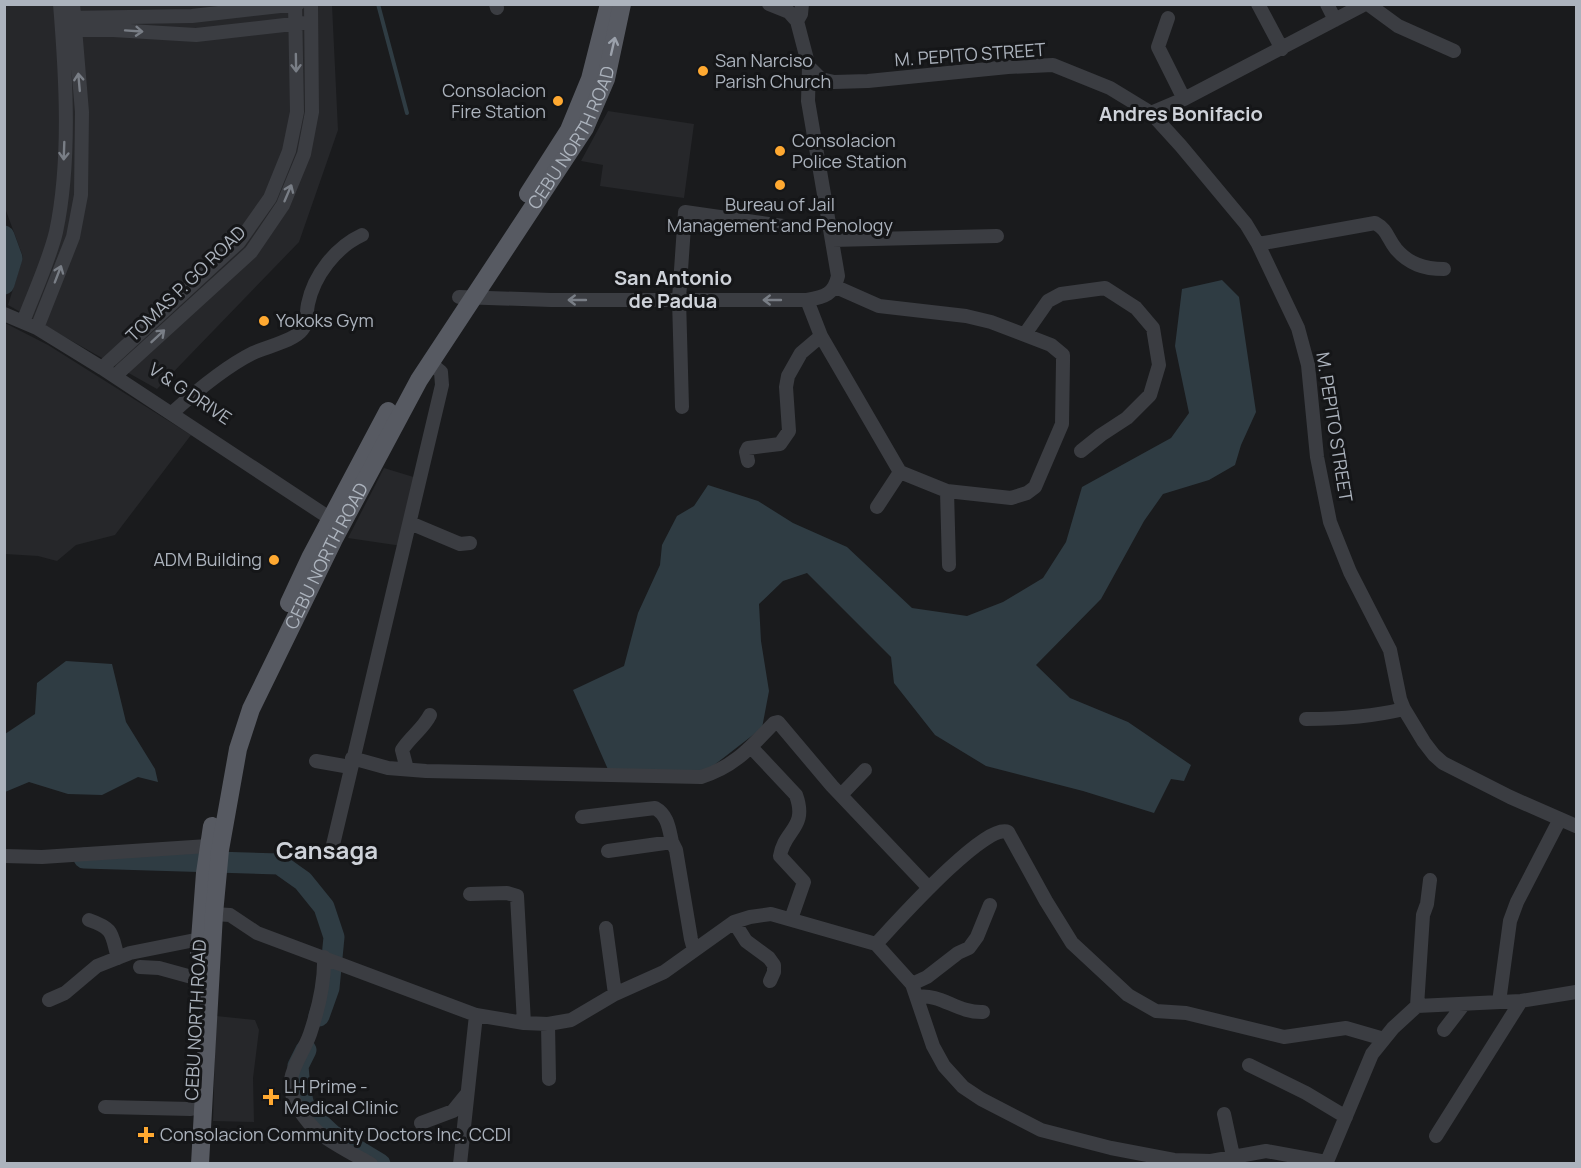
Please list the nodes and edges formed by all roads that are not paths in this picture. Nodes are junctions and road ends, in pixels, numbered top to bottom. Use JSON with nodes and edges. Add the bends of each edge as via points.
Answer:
{"nodes":[{"id":1,"x":310,"y":4,"type":"edge"},
{"id":2,"x":609,"y":4,"type":"edge"},
{"id":3,"x":622,"y":4,"type":"edge"},
{"id":4,"x":769,"y":4,"type":"edge"},
{"id":5,"x":802,"y":4,"type":"edge"},
{"id":6,"x":1258,"y":4,"type":"edge"},
{"id":7,"x":1327,"y":4,"type":"edge"},
{"id":8,"x":1367,"y":4,"type":"edge"},
{"id":9,"x":296,"y":5,"type":"edge"},
{"id":10,"x":68,"y":17,"type":"edge"},
{"id":11,"x":1168,"y":18,"type":"dead end"},
{"id":12,"x":1335,"y":20,"type":"junction"},
{"id":13,"x":797,"y":21,"type":"junction"},
{"id":14,"x":311,"y":22,"type":"junction"},
{"id":15,"x":295,"y":24,"type":"junction"},
{"id":16,"x":1282,"y":48,"type":"junction"},
{"id":17,"x":1454,"y":51,"type":"dead end"},
{"id":18,"x":808,"y":67,"type":"junction"},
{"id":19,"x":1184,"y":99,"type":"junction"},
{"id":20,"x":1151,"y":113,"type":"junction"},
{"id":21,"x":783,"y":226,"type":"dead end"},
{"id":22,"x":362,"y":235,"type":"dead end"},
{"id":23,"x":997,"y":236,"type":"dead end"},
{"id":24,"x":832,"y":240,"type":"junction"},
{"id":25,"x":1258,"y":244,"type":"junction"},
{"id":26,"x":1444,"y":269,"type":"dead end"},
{"id":27,"x":836,"y":287,"type":"junction"},
{"id":28,"x":466,"y":297,"type":"junction"},
{"id":29,"x":679,"y":299,"type":"junction"},
{"id":30,"x":807,"y":300,"type":"junction"},
{"id":31,"x":7,"y":314,"type":"edge"},
{"id":32,"x":25,"y":318,"type":"junction"},
{"id":33,"x":39,"y":324,"type":"junction"},
{"id":34,"x":1025,"y":334,"type":"junction"},
{"id":35,"x":821,"y":336,"type":"junction"},
{"id":36,"x":430,"y":363,"type":"junction"},
{"id":37,"x":105,"y":365,"type":"junction"},
{"id":38,"x":118,"y":373,"type":"junction"},
{"id":39,"x":682,"y":407,"type":"dead end"},
{"id":40,"x":175,"y":410,"type":"junction"},
{"id":41,"x":1081,"y":451,"type":"dead end"},
{"id":42,"x":748,"y":461,"type":"dead end"},
{"id":43,"x":900,"y":472,"type":"junction"},
{"id":44,"x":947,"y":491,"type":"junction"},
{"id":45,"x":877,"y":507,"type":"dead end"},
{"id":46,"x":338,"y":519,"type":"junction"},
{"id":47,"x":410,"y":523,"type":"junction"},
{"id":48,"x":470,"y":543,"type":"dead end"},
{"id":49,"x":949,"y":565,"type":"dead end"},
{"id":50,"x":1404,"y":709,"type":"junction"},
{"id":51,"x":430,"y":715,"type":"dead end"},
{"id":52,"x":1306,"y":719,"type":"dead end"},
{"id":53,"x":751,"y":747,"type":"junction"},
{"id":54,"x":316,"y":761,"type":"dead end"},
{"id":55,"x":352,"y":763,"type":"junction"},
{"id":56,"x":407,"y":769,"type":"junction"},
{"id":57,"x":866,"y":770,"type":"dead end"},
{"id":58,"x":841,"y":795,"type":"junction"},
{"id":59,"x":582,"y":817,"type":"dead end"},
{"id":60,"x":1560,"y":819,"type":"junction"},
{"id":61,"x":1576,"y":826,"type":"edge"},
{"id":62,"x":672,"y":842,"type":"junction"},
{"id":63,"x":212,"y":848,"type":"junction"},
{"id":64,"x":332,"y":849,"type":"dead end"},
{"id":65,"x":608,"y":851,"type":"dead end"},
{"id":66,"x":4,"y":856,"type":"edge"},
{"id":67,"x":211,"y":874,"type":"junction"},
{"id":68,"x":1430,"y":880,"type":"dead end"},
{"id":69,"x":928,"y":887,"type":"junction"},
{"id":70,"x":470,"y":894,"type":"dead end"},
{"id":71,"x":990,"y":905,"type":"dead end"},
{"id":72,"x":214,"y":914,"type":"junction"},
{"id":73,"x":791,"y":919,"type":"junction"},
{"id":74,"x":89,"y":920,"type":"dead end"},
{"id":75,"x":734,"y":922,"type":"junction"},
{"id":76,"x":606,"y":928,"type":"dead end"},
{"id":77,"x":200,"y":939,"type":"junction"},
{"id":78,"x":876,"y":944,"type":"junction"},
{"id":79,"x":694,"y":951,"type":"junction"},
{"id":80,"x":118,"y":958,"type":"junction"},
{"id":81,"x":330,"y":960,"type":"junction"},
{"id":82,"x":140,"y":967,"type":"dead end"},
{"id":83,"x":199,"y":978,"type":"junction"},
{"id":84,"x":770,"y":981,"type":"dead end"},
{"id":85,"x":914,"y":991,"type":"junction"},
{"id":86,"x":1576,"y":992,"type":"edge"},
{"id":87,"x":615,"y":994,"type":"junction"},
{"id":88,"x":50,"y":1000,"type":"dead end"},
{"id":89,"x":1521,"y":1001,"type":"junction"},
{"id":90,"x":1499,"y":1002,"type":"junction"},
{"id":91,"x":1464,"y":1004,"type":"junction"},
{"id":92,"x":1417,"y":1006,"type":"junction"},
{"id":93,"x":983,"y":1012,"type":"dead end"},
{"id":94,"x":476,"y":1015,"type":"junction"},
{"id":95,"x":524,"y":1023,"type":"junction"},
{"id":96,"x":548,"y":1024,"type":"junction"},
{"id":97,"x":1444,"y":1030,"type":"dead end"},
{"id":98,"x":1384,"y":1039,"type":"junction"},
{"id":99,"x":1249,"y":1065,"type":"dead end"},
{"id":100,"x":549,"y":1079,"type":"dead end"},
{"id":101,"x":466,"y":1095,"type":"junction"},
{"id":102,"x":105,"y":1107,"type":"dead end"},
{"id":103,"x":191,"y":1109,"type":"junction"},
{"id":104,"x":1224,"y":1114,"type":"dead end"},
{"id":105,"x":1346,"y":1118,"type":"junction"},
{"id":106,"x":421,"y":1123,"type":"dead end"},
{"id":107,"x":1436,"y":1136,"type":"dead end"},
{"id":108,"x":1233,"y":1156,"type":"junction"},
{"id":109,"x":1326,"y":1163,"type":"edge"},
{"id":110,"x":189,"y":1164,"type":"edge"},
{"id":111,"x":200,"y":1164,"type":"edge"},
{"id":112,"x":371,"y":1164,"type":"edge"},
{"id":113,"x":460,"y":1164,"type":"edge"}],
"edges":[{"from":1,"to":14,"type":"street","name":"TOMAS P. GO ROAD"},
{"from":2,"to":28,"type":"main road","name":"CEBU NORTH ROAD","via":[[590,79],[569,130]]},
{"from":28,"to":3,"type":"main road","name":"CEBU NORTH ROAD","one_way":true,"via":[[585,128],[606,80]]},
{"from":4,"to":13,"type":"street","via":[[789,12]]},
{"from":5,"to":13,"type":"street"},
{"from":6,"to":16,"type":"street"},
{"from":7,"to":12,"type":"street"},
{"from":8,"to":12,"type":"street"},
{"from":8,"to":17,"type":"street","via":[[1398,26]]},
{"from":9,"to":10,"type":"street","via":[[192,16]]},
{"from":9,"to":15,"type":"street","name":"TOMAS P. GO ROAD"},
{"from":10,"to":15,"type":"street","one_way":true,"via":[[113,30],[196,35]]},
{"from":10,"to":32,"type":"street","one_way":true,"via":[[62,196],[55,234]]},
{"from":33,"to":10,"type":"street","one_way":true,"via":[[73,237],[81,195],[82,112]]},
{"from":11,"to":19,"type":"street","via":[[1158,49]]},
{"from":12,"to":16,"type":"street"},
{"from":13,"to":18,"type":"street"},
{"from":14,"to":15,"type":"street"},
{"from":38,"to":14,"type":"street","name":"TOMAS P. GO ROAD","one_way":true,"via":[[251,252],[283,205],[304,154],[312,112]]},
{"from":15,"to":37,"type":"street","name":"TOMAS P. GO ROAD","one_way":true,"via":[[297,112],[289,151],[270,198],[239,242]]},
{"from":16,"to":19,"type":"street"},
{"from":18,"to":20,"type":"street","name":"M. PEPITO STREET","via":[[821,79],[834,82],[1053,65],[1110,88]]},
{"from":18,"to":24,"type":"street","via":[[808,101]]},
{"from":19,"to":20,"type":"street"},
{"from":20,"to":25,"type":"street","name":"M. PEPITO STREET","via":[[1212,181]]},
{"from":21,"to":29,"type":"street","via":[[685,212]]},
{"from":22,"to":40,"type":"street","via":[[348,241],[321,272],[311,291],[302,331],[251,354]]},
{"from":23,"to":24,"type":"street"},
{"from":24,"to":27,"type":"street"},
{"from":25,"to":26,"type":"street","via":[[1375,223],[1383,227],[1396,249],[1413,263],[1426,269]]},
{"from":25,"to":50,"type":"street","name":"M. PEPITO STREET","via":[[1298,328],[1308,365],[1317,457],[1330,522],[1350,572],[1390,650]]},
{"from":27,"to":30,"type":"street","via":[[817,299]]},
{"from":27,"to":34,"type":"street","via":[[879,306],[966,316]]},
{"from":29,"to":28,"type":"street","one_way":true},
{"from":28,"to":36,"type":"main road","name":"CEBU NORTH ROAD"},
{"from":28,"to":46,"type":"main road","name":"CEBU NORTH ROAD","via":[[409,372]]},
{"from":30,"to":29,"type":"street","one_way":true},
{"from":29,"to":39,"type":"street"},
{"from":30,"to":35,"type":"street"},
{"from":31,"to":32,"type":"street","name":"V & G DRIVE"},
{"from":32,"to":33,"type":"street","name":"V & G DRIVE"},
{"from":33,"to":37,"type":"street","name":"V & G DRIVE"},
{"from":34,"to":41,"type":"street","via":[[1048,301],[1061,294],[1105,288],[1136,308],[1153,328],[1159,365],[1150,395],[1127,418]]},
{"from":34,"to":44,"type":"street","via":[[1063,355],[1062,424],[1035,487],[1011,498]]},
{"from":35,"to":42,"type":"street","via":[[801,353],[788,376],[789,431],[780,444],[748,448]]},
{"from":35,"to":43,"type":"street"},
{"from":36,"to":46,"type":"main road","name":"CEBU NORTH ROAD"},
{"from":36,"to":47,"type":"street","via":[[441,372],[442,386]]},
{"from":37,"to":38,"type":"street","name":"V & G DRIVE"},
{"from":38,"to":40,"type":"street","name":"V & G DRIVE"},
{"from":40,"to":46,"type":"street","name":"V & G DRIVE"},
{"from":43,"to":44,"type":"street"},
{"from":43,"to":45,"type":"street"},
{"from":44,"to":49,"type":"street"},
{"from":46,"to":63,"type":"main road","name":"CEBU NORTH ROAD","via":[[243,700],[222,765]]},
{"from":47,"to":48,"type":"street","via":[[460,544]]},
{"from":47,"to":55,"type":"street"},
{"from":50,"to":52,"type":"street","via":[[1378,716]]},
{"from":50,"to":60,"type":"street","name":"M. PEPITO STREET","via":[[1424,742],[1443,762]]},
{"from":51,"to":56,"type":"street","via":[[402,750]]},
{"from":53,"to":56,"type":"street","via":[[734,763],[701,777]]},
{"from":53,"to":58,"type":"street","via":[[778,722]]},
{"from":53,"to":73,"type":"street","via":[[799,803],[797,825],[780,856],[804,882]]},
{"from":54,"to":55,"type":"street"},
{"from":55,"to":56,"type":"street"},
{"from":55,"to":64,"type":"street"},
{"from":57,"to":58,"type":"street"},
{"from":58,"to":69,"type":"street"},
{"from":59,"to":62,"type":"street","via":[[655,808],[666,818]]},
{"from":60,"to":61,"type":"street","name":"M. PEPITO STREET"},
{"from":60,"to":90,"type":"street","via":[[1510,921]]},
{"from":62,"to":65,"type":"street"},
{"from":62,"to":79,"type":"street"},
{"from":63,"to":66,"type":"street"},
{"from":63,"to":67,"type":"main road","name":"CEBU NORTH ROAD"},
{"from":67,"to":72,"type":"main road","name":"CEBU NORTH ROAD"},
{"from":67,"to":77,"type":"main road","name":"CEBU NORTH ROAD"},
{"from":68,"to":92,"type":"street","via":[[1423,915]]},
{"from":69,"to":78,"type":"street"},
{"from":69,"to":98,"type":"street","via":[[980,843],[1005,830],[1072,943],[1128,995],[1156,1011],[1186,1012],[1284,1037],[1346,1028]]},
{"from":70,"to":95,"type":"street","via":[[507,893],[517,897]]},
{"from":71,"to":85,"type":"street","via":[[969,948],[927,977]]},
{"from":72,"to":81,"type":"street","via":[[230,915],[258,933]]},
{"from":72,"to":111,"type":"main road","name":"CEBU NORTH ROAD"},
{"from":73,"to":75,"type":"street","via":[[771,914]]},
{"from":73,"to":78,"type":"street"},
{"from":74,"to":80,"type":"street","via":[[110,930]]},
{"from":75,"to":79,"type":"street"},
{"from":75,"to":84,"type":"street","via":[[746,941],[774,965]]},
{"from":76,"to":87,"type":"street"},
{"from":77,"to":80,"type":"street"},
{"from":77,"to":83,"type":"main road","name":"CEBU NORTH ROAD"},
{"from":78,"to":85,"type":"street"},
{"from":79,"to":87,"type":"street","via":[[664,972]]},
{"from":80,"to":88,"type":"street","via":[[97,966],[65,993]]},
{"from":81,"to":94,"type":"street"},
{"from":81,"to":112,"type":"street","via":[[310,1034],[290,1080],[293,1099],[317,1132]]},
{"from":82,"to":83,"type":"street"},
{"from":83,"to":103,"type":"main road","name":"CEBU NORTH ROAD"},
{"from":85,"to":93,"type":"street","via":[[970,1013]]},
{"from":85,"to":108,"type":"street","via":[[944,1066],[963,1087],[1005,1113],[1041,1130],[1174,1160],[1206,1162]]},
{"from":86,"to":89,"type":"street"},
{"from":87,"to":96,"type":"street","via":[[571,1020]]},
{"from":89,"to":90,"type":"street"},
{"from":89,"to":107,"type":"street"},
{"from":90,"to":91,"type":"street"},
{"from":91,"to":92,"type":"street"},
{"from":91,"to":97,"type":"street"},
{"from":92,"to":98,"type":"street"},
{"from":94,"to":95,"type":"street"},
{"from":94,"to":101,"type":"street"},
{"from":95,"to":96,"type":"street"},
{"from":96,"to":100,"type":"street"},
{"from":98,"to":105,"type":"street","via":[[1372,1054]]},
{"from":99,"to":105,"type":"street"},
{"from":101,"to":106,"type":"street","via":[[453,1111]]},
{"from":101,"to":113,"type":"street"},
{"from":102,"to":103,"type":"street"},
{"from":103,"to":110,"type":"main road","name":"CEBU NORTH ROAD"},
{"from":104,"to":108,"type":"street"},
{"from":105,"to":109,"type":"street"},
{"from":108,"to":109,"type":"street","via":[[1266,1151]]}]}
